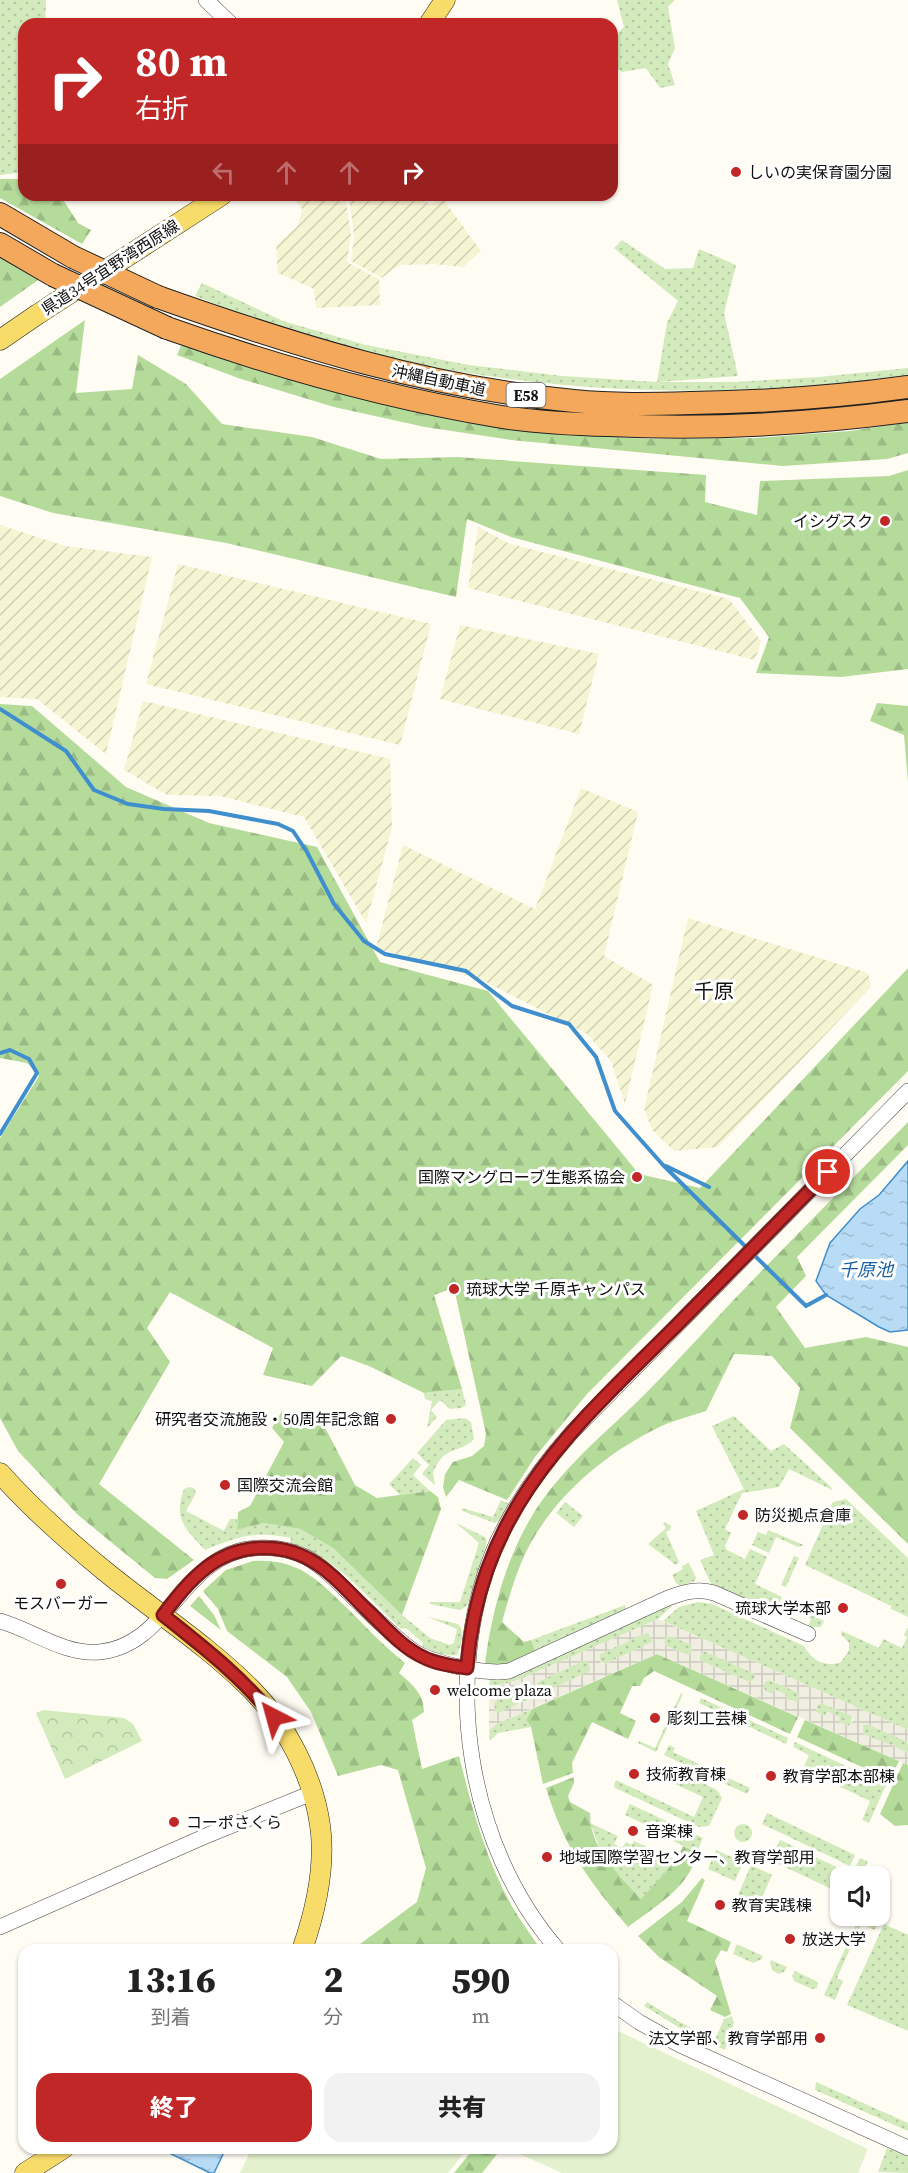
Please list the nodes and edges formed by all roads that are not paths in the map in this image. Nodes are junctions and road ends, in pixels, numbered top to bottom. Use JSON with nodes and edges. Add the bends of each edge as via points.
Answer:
{"nodes":[{"id":1,"x":206,"y":0,"type":"edge"},
{"id":2,"x":445,"y":0,"type":"edge"},
{"id":3,"x":225,"y":18,"type":"edge"},
{"id":4,"x":433,"y":18,"type":"edge"},
{"id":5,"x":213,"y":201,"type":"edge"},
{"id":6,"x":0,"y":214,"type":"edge"},
{"id":7,"x":0,"y":244,"type":"edge"},
{"id":8,"x":0,"y":340,"type":"edge"},
{"id":9,"x":908,"y":387,"type":"edge"},
{"id":10,"x":908,"y":411,"type":"edge"},
{"id":11,"x":908,"y":1091,"type":"edge"},
{"id":12,"x":0,"y":1473,"type":"edge"},
{"id":13,"x":163,"y":1615,"type":"junction"},
{"id":14,"x":0,"y":1621,"type":"edge"},
{"id":15,"x":808,"y":1635,"type":"dead end"},
{"id":16,"x":467,"y":1668,"type":"junction"},
{"id":17,"x":312,"y":1793,"type":"junction"},
{"id":18,"x":0,"y":1927,"type":"edge"},
{"id":19,"x":304,"y":1944,"type":"edge"},
{"id":20,"x":553,"y":1944,"type":"edge"},
{"id":21,"x":618,"y":2007,"type":"edge"},
{"id":22,"x":908,"y":2148,"type":"edge"},
{"id":23,"x":55,"y":2154,"type":"edge"},
{"id":24,"x":25,"y":2173,"type":"edge"}],
"edges":[{"from":1,"to":3,"type":"street"},
{"from":2,"to":4,"type":"main road"},
{"from":5,"to":8,"type":"main road","name":"県道34号宜野湾西原線"},
{"from":6,"to":9,"type":"highway","name":"沖縄自動車道","number":"E58","bridge":true,"via":[[74,257],[158,297],[316,350],[494,391],[575,401],[651,404],[834,397]]},
{"from":7,"to":10,"type":"highway","name":"沖縄自動車道","number":"E58","bridge":true,"via":[[52,275],[167,328],[236,353],[393,396],[497,416],[574,424],[739,427]]},
{"from":11,"to":16,"type":"street","via":[[593,1410],[529,1486],[500,1536],[485,1573]]},
{"from":12,"to":13,"type":"main road","via":[[43,1519]]},
{"from":13,"to":14,"type":"street","via":[[132,1642],[100,1652],[69,1649]]},
{"from":13,"to":16,"type":"street","via":[[191,1581],[212,1564],[245,1549],[276,1549],[317,1564],[417,1654]]},
{"from":13,"to":17,"type":"main road","via":[[253,1691],[290,1742]]},
{"from":15,"to":16,"type":"street","via":[[699,1590],[668,1598],[513,1669]]},
{"from":16,"to":20,"type":"street","via":[[469,1737],[484,1810],[516,1889]]},
{"from":17,"to":18,"type":"street"},
{"from":17,"to":19,"type":"main road","via":[[320,1824],[320,1876]]},
{"from":21,"to":22,"type":"street","via":[[680,2045]]},
{"from":23,"to":24,"type":"main road"}]}
